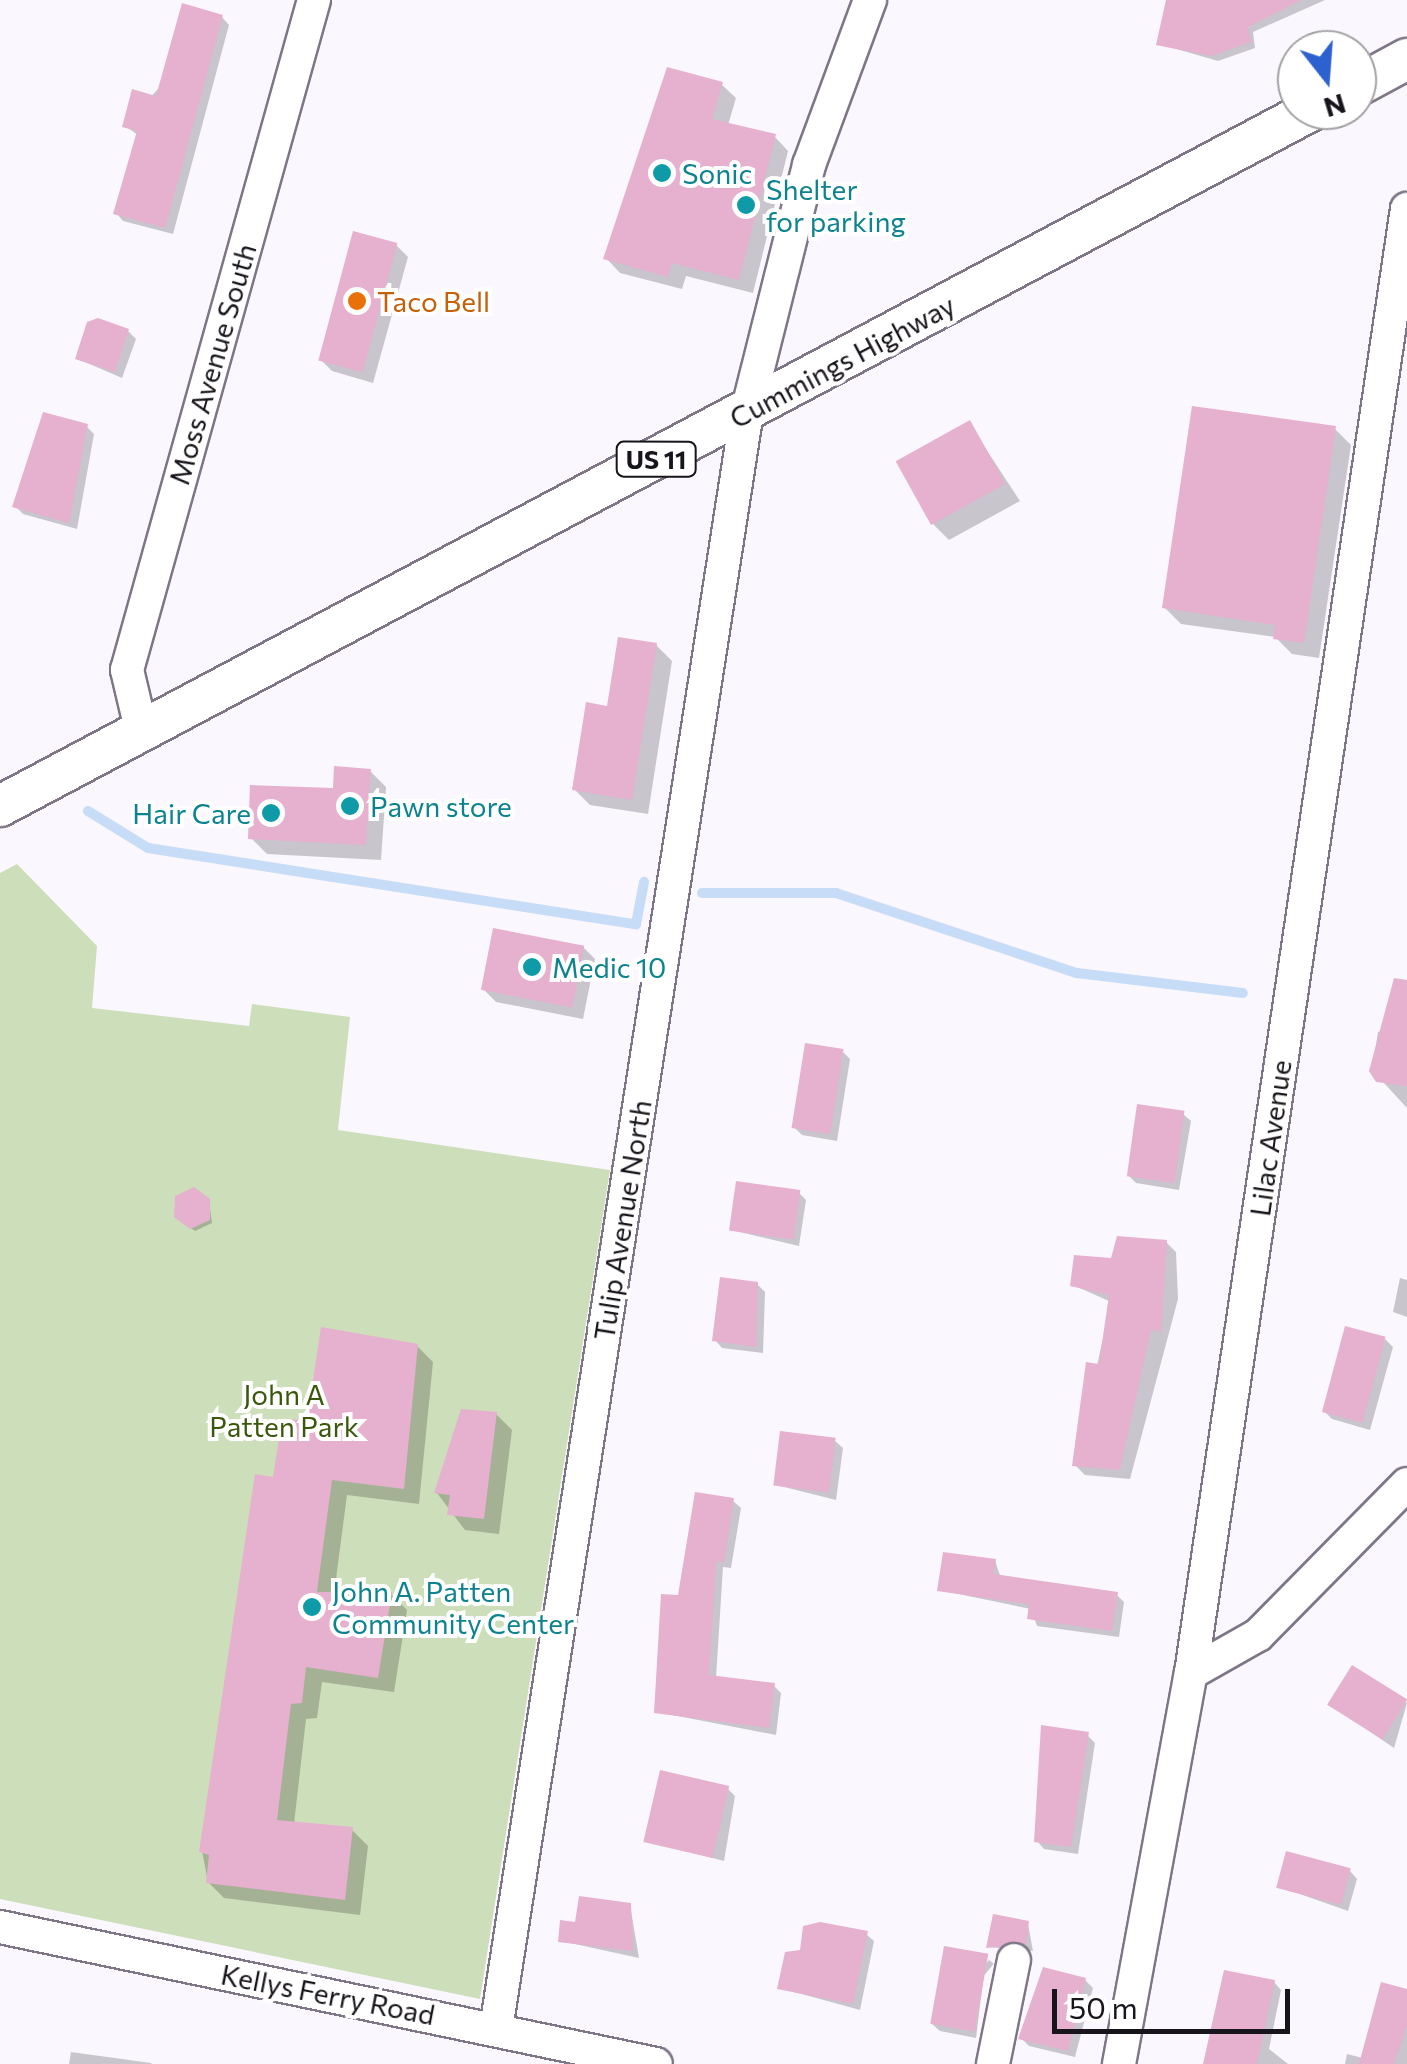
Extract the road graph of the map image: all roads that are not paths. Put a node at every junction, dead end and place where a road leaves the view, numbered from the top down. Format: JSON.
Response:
{"nodes":[{"id":1,"x":314,"y":0,"type":"edge"},
{"id":2,"x":870,"y":0,"type":"edge"},
{"id":3,"x":1407,"y":59,"type":"edge"},
{"id":4,"x":1377,"y":75,"type":"edge"},
{"id":5,"x":1277,"y":129,"type":"edge"},
{"id":6,"x":1407,"y":209,"type":"edge"},
{"id":7,"x":747,"y":412,"type":"junction"},
{"id":8,"x":141,"y":729,"type":"junction"},
{"id":9,"x":0,"y":806,"type":"edge"},
{"id":10,"x":1407,"y":1484,"type":"edge"},
{"id":11,"x":1191,"y":1672,"type":"junction"},
{"id":12,"x":0,"y":1928,"type":"edge"},
{"id":13,"x":1014,"y":1960,"type":"dead end"},
{"id":14,"x":496,"y":2028,"type":"junction"},
{"id":15,"x":656,"y":2064,"type":"edge"},
{"id":16,"x":992,"y":2064,"type":"edge"},
{"id":17,"x":1119,"y":2064,"type":"edge"}],
"edges":[{"from":1,"to":8,"type":"street","name":"Moss Avenue South"},
{"from":2,"to":7,"type":"street","name":"Tulip Avenue North"},
{"from":3,"to":4,"type":"main road"},
{"from":5,"to":7,"type":"main road","name":"Cummings Highway","number":"US 11"},
{"from":6,"to":11,"type":"street","name":"Lilac Avenue"},
{"from":7,"to":8,"type":"main road","name":"Cummings Highway","number":"US 11"},
{"from":7,"to":14,"type":"street","name":"Tulip Avenue North"},
{"from":8,"to":9,"type":"main road","name":"Cummings Highway","number":"US 11"},
{"from":10,"to":11,"type":"street"},
{"from":11,"to":17,"type":"street","name":"Lilac Avenue"},
{"from":12,"to":14,"type":"street","name":"Kellys Ferry Road"},
{"from":13,"to":16,"type":"street"},
{"from":14,"to":15,"type":"street","name":"Kellys Ferry Road"}]}
